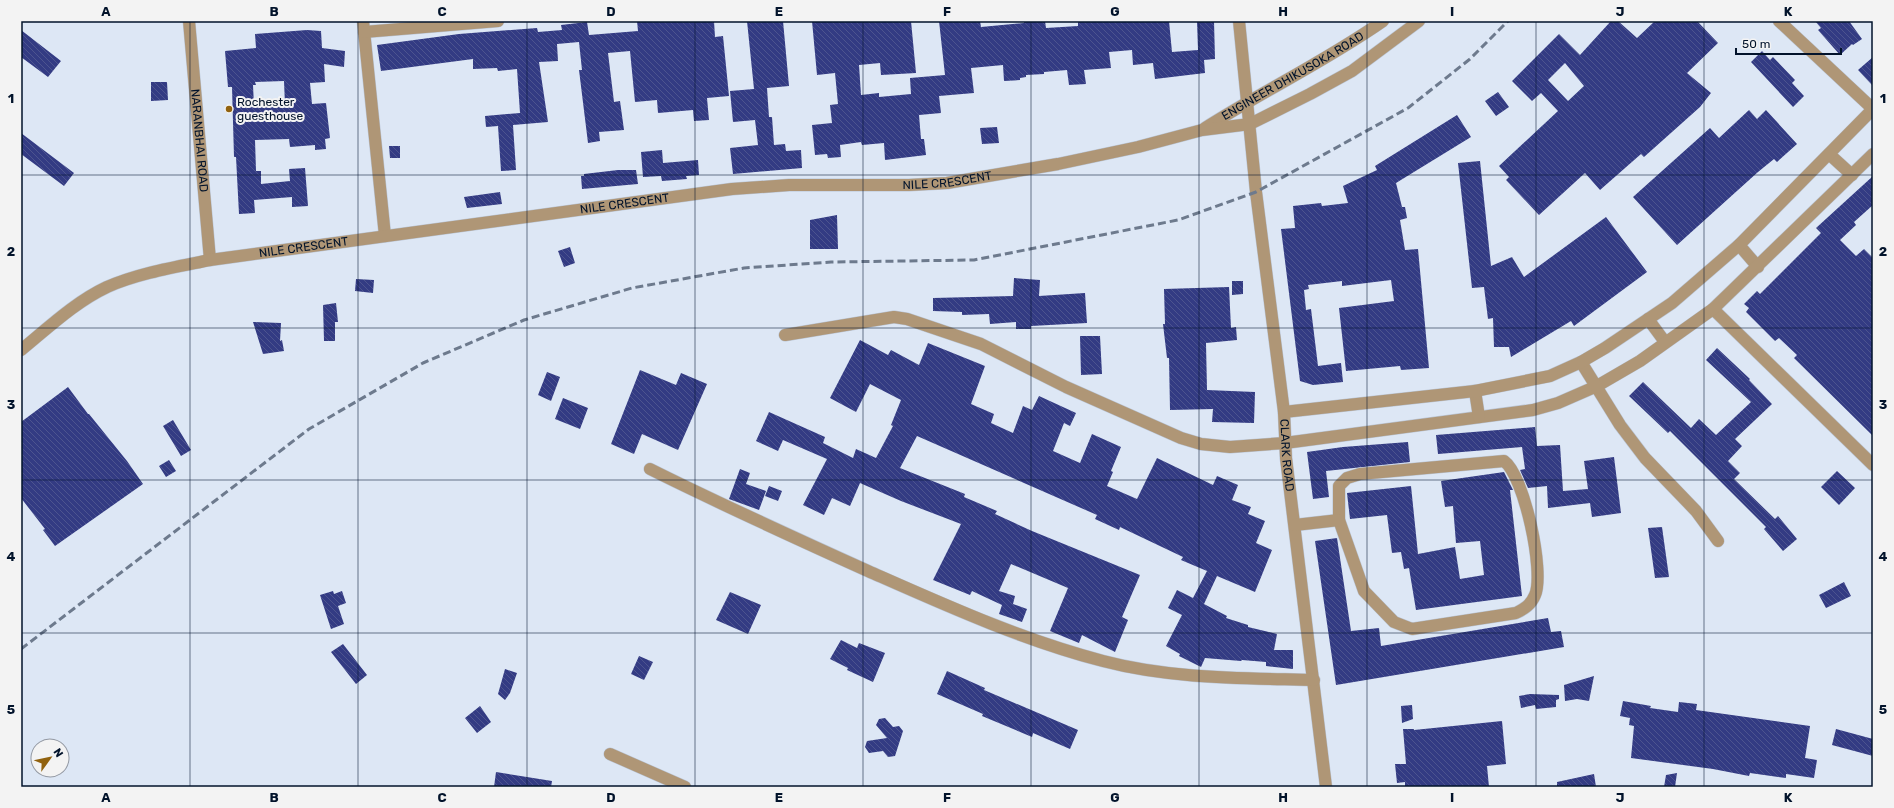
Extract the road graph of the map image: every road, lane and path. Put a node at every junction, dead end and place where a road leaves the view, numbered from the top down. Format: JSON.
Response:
{"nodes":[{"id":1,"x":189,"y":21,"type":"edge"},
{"id":2,"x":498,"y":21,"type":"edge"},
{"id":3,"x":1239,"y":21,"type":"edge"},
{"id":4,"x":1383,"y":21,"type":"edge"},
{"id":5,"x":1419,"y":21,"type":"edge"},
{"id":6,"x":1779,"y":21,"type":"edge"},
{"id":7,"x":363,"y":26,"type":"edge"},
{"id":8,"x":1247,"y":101,"type":"junction"},
{"id":9,"x":1873,"y":109,"type":"edge"},
{"id":10,"x":1250,"y":124,"type":"junction"},
{"id":11,"x":1202,"y":130,"type":"junction"},
{"id":12,"x":1829,"y":154,"type":"junction"},
{"id":13,"x":1873,"y":154,"type":"edge"},
{"id":14,"x":1852,"y":175,"type":"junction"},
{"id":15,"x":385,"y":236,"type":"junction"},
{"id":16,"x":1739,"y":245,"type":"junction"},
{"id":17,"x":210,"y":260,"type":"junction"},
{"id":18,"x":1758,"y":267,"type":"junction"},
{"id":19,"x":1713,"y":309,"type":"junction"},
{"id":20,"x":1648,"y":319,"type":"junction"},
{"id":21,"x":785,"y":335,"type":"dead end"},
{"id":22,"x":1665,"y":342,"type":"junction"},
{"id":23,"x":21,"y":350,"type":"edge"},
{"id":24,"x":1581,"y":362,"type":"junction"},
{"id":25,"x":1597,"y":386,"type":"junction"},
{"id":26,"x":1475,"y":391,"type":"junction"},
{"id":27,"x":1284,"y":412,"type":"junction"},
{"id":28,"x":1479,"y":417,"type":"junction"},
{"id":29,"x":1285,"y":443,"type":"junction"},
{"id":30,"x":1873,"y":465,"type":"edge"},
{"id":31,"x":650,"y":469,"type":"dead end"},
{"id":32,"x":1339,"y":520,"type":"junction"},
{"id":33,"x":1295,"y":525,"type":"junction"},
{"id":34,"x":1718,"y":541,"type":"dead end"},
{"id":35,"x":1314,"y":680,"type":"junction"},
{"id":36,"x":610,"y":754,"type":"dead end"},
{"id":37,"x":685,"y":787,"type":"edge"},
{"id":38,"x":1326,"y":787,"type":"edge"}],
"edges":[{"from":1,"to":17,"type":"street","name":"NARANBHAI ROAD"},
{"from":2,"to":7,"type":"street"},
{"from":3,"to":8,"type":"street","name":"CLARK ROAD"},
{"from":4,"to":8,"type":"street","name":"ENGINEER DHIKUSOKA ROAD"},
{"from":5,"to":10,"type":"street","name":"ENGINEER DHIKUSOKA ROAD"},
{"from":6,"to":9,"type":"street"},
{"from":7,"to":15,"type":"street"},
{"from":8,"to":10,"type":"street","name":"CLARK ROAD"},
{"from":8,"to":11,"type":"street","name":"ENGINEER DHIKUSOKA ROAD"},
{"from":9,"to":12,"type":"street"},
{"from":10,"to":11,"type":"street","name":"NILE CRESCENT"},
{"from":10,"to":27,"type":"street","name":"CLARK ROAD"},
{"from":11,"to":15,"type":"street","name":"NILE CRESCENT"},
{"from":12,"to":14,"type":"street"},
{"from":12,"to":16,"type":"street"},
{"from":13,"to":14,"type":"street"},
{"from":14,"to":18,"type":"street"},
{"from":15,"to":17,"type":"street","name":"NILE CRESCENT"},
{"from":16,"to":18,"type":"street"},
{"from":16,"to":20,"type":"street"},
{"from":17,"to":23,"type":"street","name":"NILE CRESCENT"},
{"from":18,"to":19,"type":"street"},
{"from":19,"to":22,"type":"street"},
{"from":19,"to":30,"type":"street"},
{"from":20,"to":22,"type":"street"},
{"from":20,"to":24,"type":"street"},
{"from":21,"to":29,"type":"street"},
{"from":22,"to":25,"type":"street"},
{"from":24,"to":25,"type":"street"},
{"from":24,"to":26,"type":"street"},
{"from":25,"to":28,"type":"street"},
{"from":25,"to":34,"type":"street"},
{"from":26,"to":27,"type":"street"},
{"from":26,"to":28,"type":"street"},
{"from":27,"to":29,"type":"street","name":"CLARK ROAD"},
{"from":28,"to":29,"type":"street"},
{"from":29,"to":33,"type":"street","name":"CLARK ROAD"},
{"from":31,"to":35,"type":"street"},
{"from":32,"to":32,"type":"street"},
{"from":32,"to":33,"type":"street"},
{"from":33,"to":35,"type":"street","name":"CLARK ROAD"},
{"from":35,"to":38,"type":"street","name":"CLARK ROAD"},
{"from":36,"to":37,"type":"street"}]}
